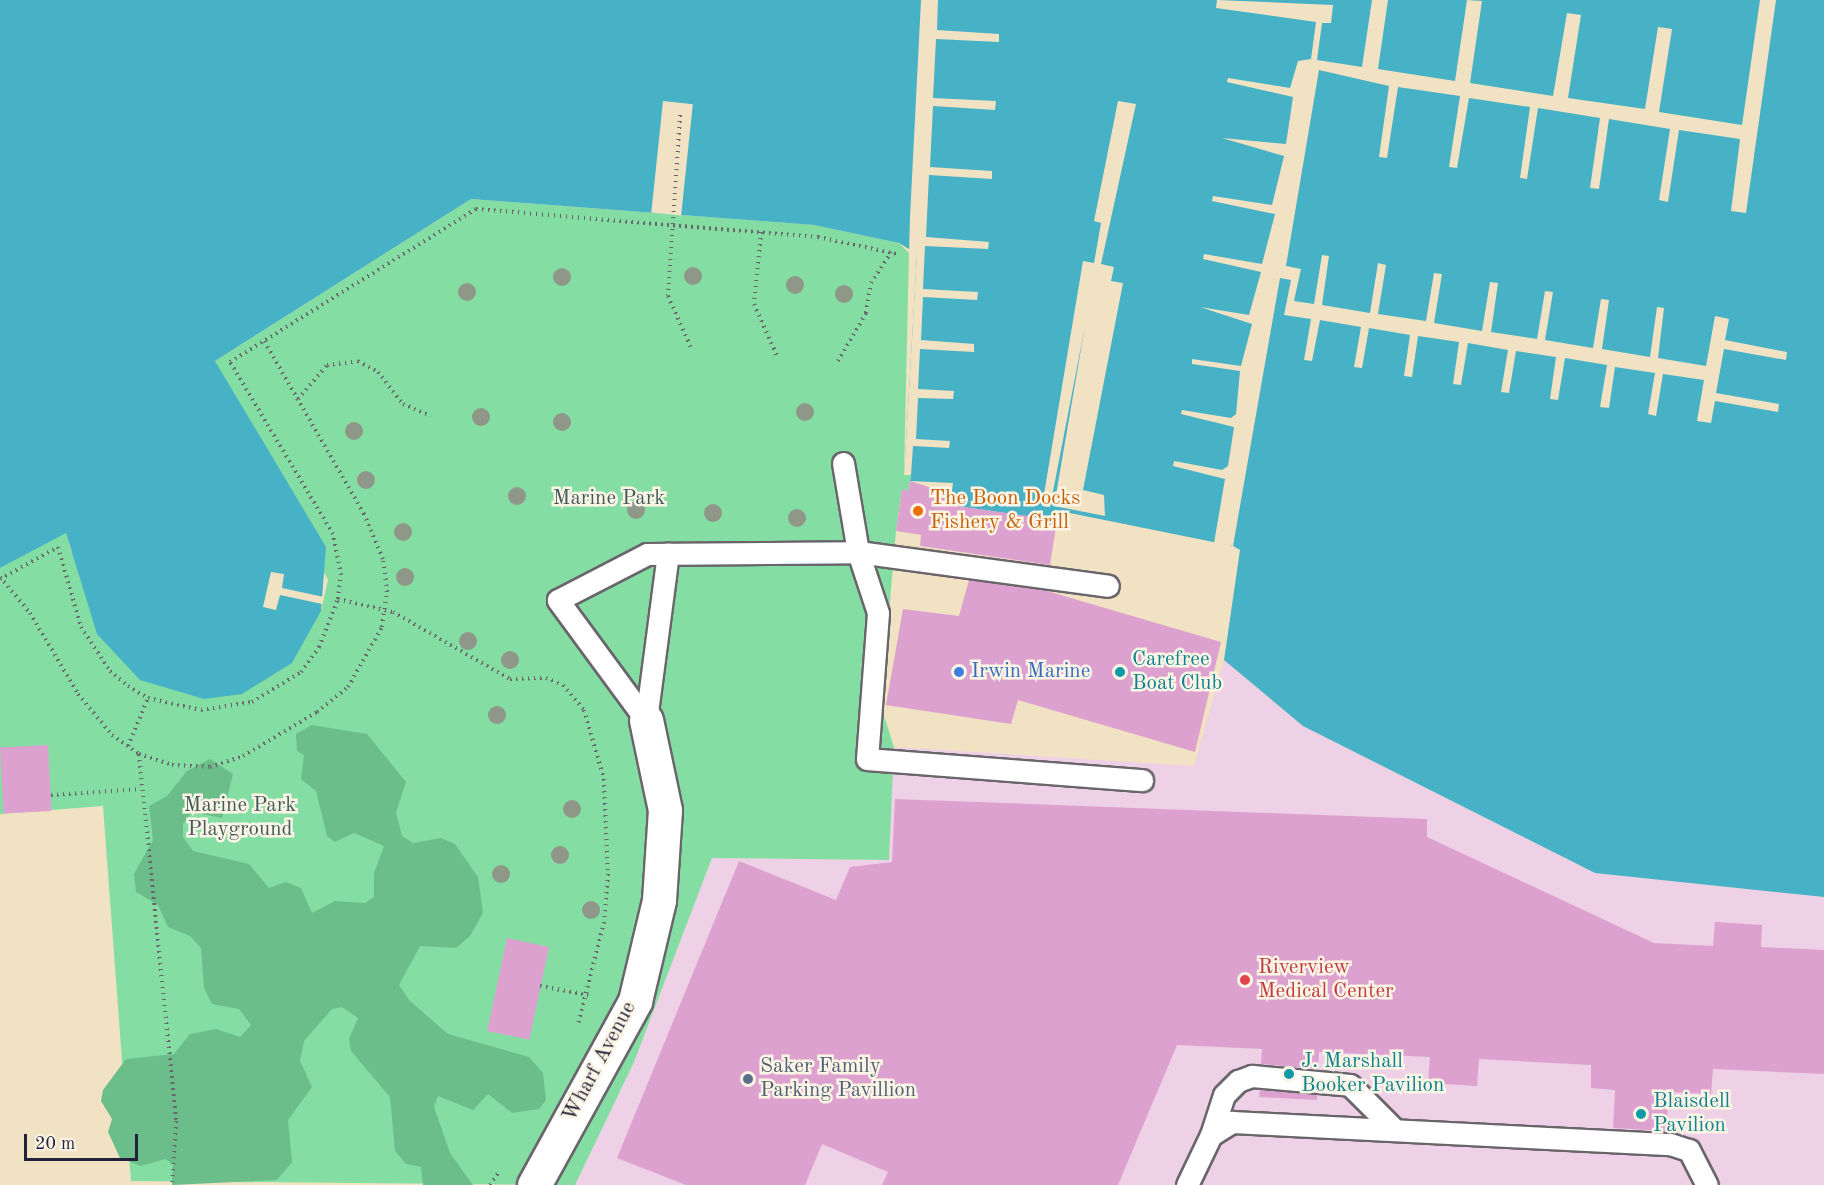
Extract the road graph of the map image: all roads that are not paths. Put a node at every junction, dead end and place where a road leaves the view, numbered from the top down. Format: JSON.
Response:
{"nodes":[{"id":1,"x":843,"y":463,"type":"dead end"},
{"id":2,"x":858,"y":552,"type":"junction"},
{"id":3,"x":668,"y":553,"type":"junction"},
{"id":4,"x":1108,"y":586,"type":"dead end"},
{"id":5,"x":646,"y":720,"type":"junction"},
{"id":6,"x":1142,"y":780,"type":"dead end"},
{"id":7,"x":1394,"y":1129,"type":"junction"},
{"id":8,"x":1211,"y":1135,"type":"junction"},
{"id":9,"x":534,"y":1185,"type":"edge"},
{"id":10,"x":1187,"y":1185,"type":"edge"},
{"id":11,"x":1707,"y":1185,"type":"edge"}],
"edges":[{"from":1,"to":2,"type":"lane"},
{"from":2,"to":3,"type":"lane"},
{"from":2,"to":4,"type":"lane"},
{"from":2,"to":6,"type":"lane"},
{"from":3,"to":5,"type":"lane"},
{"from":3,"to":5,"type":"lane"},
{"from":5,"to":9,"type":"street","name":"Wharf Avenue"},
{"from":7,"to":8,"type":"lane"},
{"from":7,"to":8,"type":"lane"},
{"from":7,"to":11,"type":"lane"},
{"from":8,"to":10,"type":"lane"}]}
